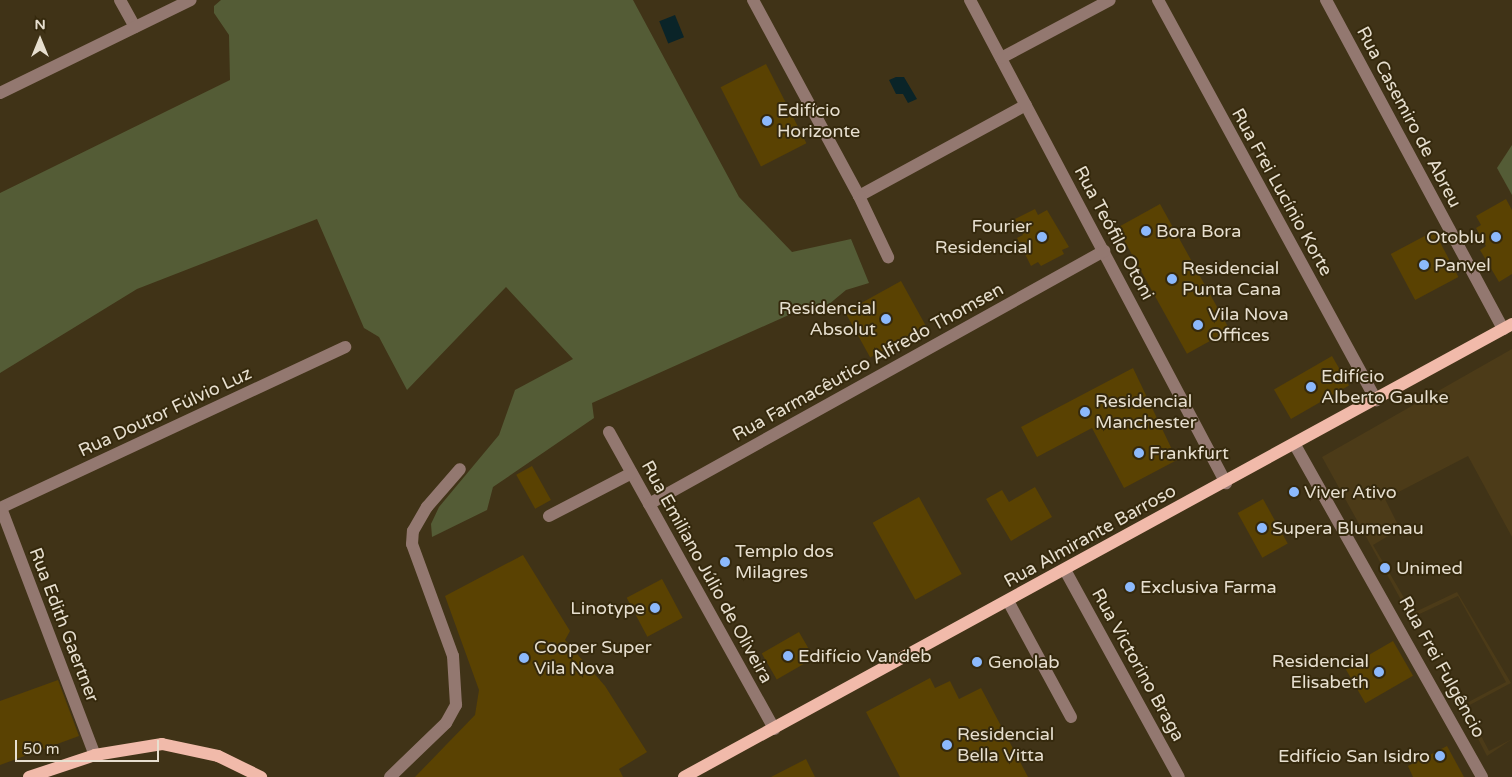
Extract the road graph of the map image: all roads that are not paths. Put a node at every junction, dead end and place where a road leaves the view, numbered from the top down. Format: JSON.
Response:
{"nodes":[{"id":1,"x":120,"y":0,"type":"edge"},
{"id":2,"x":191,"y":0,"type":"edge"},
{"id":3,"x":752,"y":0,"type":"edge"},
{"id":4,"x":970,"y":0,"type":"edge"},
{"id":5,"x":1110,"y":0,"type":"edge"},
{"id":6,"x":1158,"y":0,"type":"edge"},
{"id":7,"x":1326,"y":0,"type":"edge"},
{"id":8,"x":135,"y":27,"type":"junction"},
{"id":9,"x":1001,"y":58,"type":"junction"},
{"id":10,"x":2,"y":90,"type":"edge"},
{"id":11,"x":1026,"y":105,"type":"junction"},
{"id":12,"x":859,"y":196,"type":"junction"},
{"id":13,"x":1104,"y":251,"type":"junction"},
{"id":14,"x":888,"y":257,"type":"dead end"},
{"id":15,"x":1508,"y":327,"type":"edge"},
{"id":16,"x":345,"y":347,"type":"dead end"},
{"id":17,"x":1376,"y":400,"type":"junction"},
{"id":18,"x":609,"y":432,"type":"dead end"},
{"id":19,"x":1295,"y":445,"type":"junction"},
{"id":20,"x":460,"y":468,"type":"dead end"},
{"id":21,"x":632,"y":473,"type":"junction"},
{"id":22,"x":1226,"y":482,"type":"junction"},
{"id":23,"x":649,"y":504,"type":"junction"},
{"id":24,"x":0,"y":508,"type":"edge"},
{"id":25,"x":549,"y":516,"type":"dead end"},
{"id":26,"x":1065,"y":570,"type":"junction"},
{"id":27,"x":1008,"y":601,"type":"junction"},
{"id":28,"x":1071,"y":717,"type":"dead end"},
{"id":29,"x":774,"y":728,"type":"junction"},
{"id":30,"x":95,"y":755,"type":"junction"},
{"id":31,"x":28,"y":777,"type":"edge"},
{"id":32,"x":261,"y":777,"type":"edge"},
{"id":33,"x":390,"y":777,"type":"edge"},
{"id":34,"x":684,"y":777,"type":"edge"},
{"id":35,"x":1179,"y":777,"type":"edge"},
{"id":36,"x":1482,"y":777,"type":"edge"}],
"edges":[{"from":1,"to":8,"type":"street"},
{"from":2,"to":8,"type":"street"},
{"from":3,"to":12,"type":"street"},
{"from":4,"to":9,"type":"street","name":"Rua Teófilo Otoni"},
{"from":5,"to":9,"type":"street"},
{"from":6,"to":17,"type":"street","name":"Rua Frei Lucínio Korte"},
{"from":7,"to":15,"type":"street","name":"Rua Casemiro de Abreu"},
{"from":8,"to":10,"type":"street"},
{"from":9,"to":11,"type":"street","name":"Rua Teófilo Otoni"},
{"from":11,"to":12,"type":"street"},
{"from":11,"to":13,"type":"street","name":"Rua Teófilo Otoni"},
{"from":12,"to":14,"type":"street"},
{"from":13,"to":22,"type":"street","name":"Rua Teófilo Otoni"},
{"from":13,"to":23,"type":"street","name":"Rua Farmacêutico Alfredo Thomsen"},
{"from":15,"to":17,"type":"main road","name":"Rua Almirante Barroso"},
{"from":16,"to":24,"type":"street","name":"Rua Doutor Fúlvio Luz"},
{"from":17,"to":19,"type":"main road","name":"Rua Almirante Barroso"},
{"from":18,"to":21,"type":"street","name":"Rua Emiliano Júlio de Oliveira"},
{"from":19,"to":22,"type":"main road","name":"Rua Almirante Barroso"},
{"from":19,"to":36,"type":"street","name":"Rua Frei Fulgêncio"},
{"from":20,"to":33,"type":"street"},
{"from":21,"to":23,"type":"street","name":"Rua Emiliano Júlio de Oliveira"},
{"from":21,"to":25,"type":"street"},
{"from":22,"to":26,"type":"main road","name":"Rua Almirante Barroso"},
{"from":23,"to":29,"type":"street","name":"Rua Emiliano Júlio de Oliveira"},
{"from":24,"to":30,"type":"street","name":"Rua Edith Gaertner"},
{"from":26,"to":27,"type":"main road","name":"Rua Almirante Barroso"},
{"from":26,"to":35,"type":"street","name":"Rua Victorino Braga"},
{"from":27,"to":28,"type":"street"},
{"from":27,"to":29,"type":"main road","name":"Rua Almirante Barroso"},
{"from":29,"to":34,"type":"main road","name":"Rua Almirante Barroso"},
{"from":30,"to":31,"type":"main road"},
{"from":30,"to":32,"type":"main road"}]}
